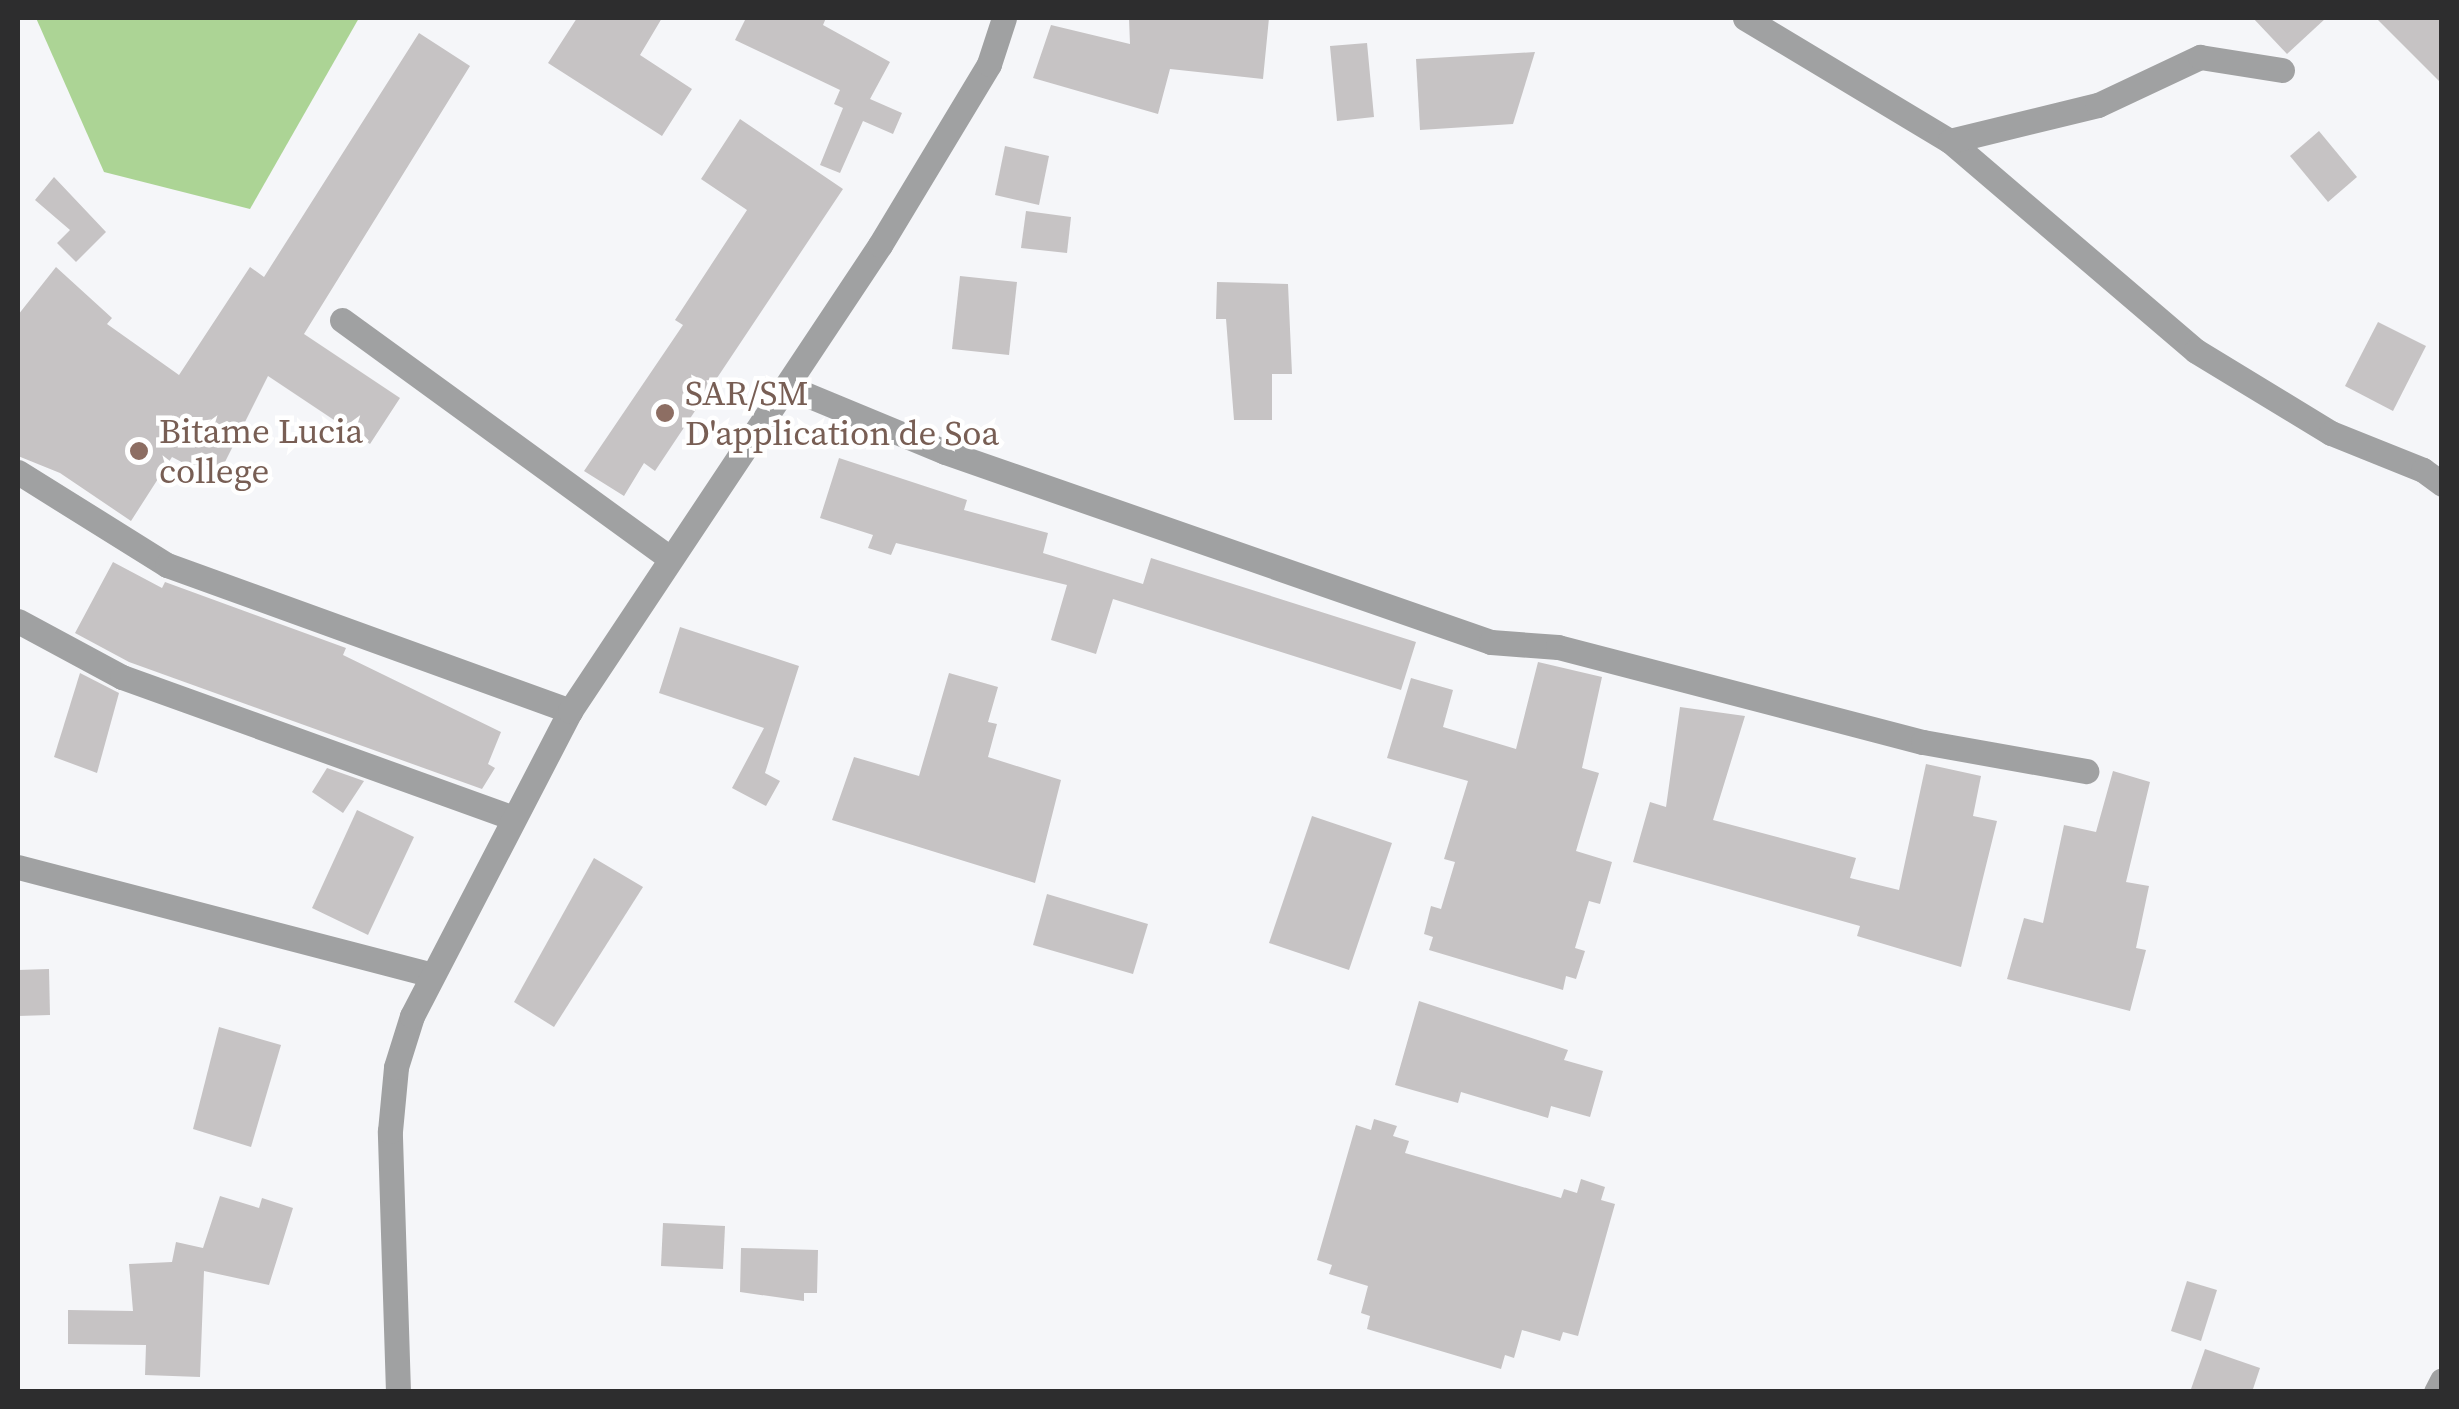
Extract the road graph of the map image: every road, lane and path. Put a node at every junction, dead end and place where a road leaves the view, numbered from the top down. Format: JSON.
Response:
{"nodes":[{"id":1,"x":1004,"y":18,"type":"edge"},
{"id":2,"x":1744,"y":18,"type":"edge"},
{"id":3,"x":2282,"y":70,"type":"dead end"},
{"id":4,"x":1950,"y":141,"type":"junction"},
{"id":5,"x":342,"y":320,"type":"dead end"},
{"id":6,"x":788,"y":387,"type":"junction"},
{"id":7,"x":18,"y":472,"type":"edge"},
{"id":8,"x":2442,"y":484,"type":"edge"},
{"id":9,"x":669,"y":558,"type":"junction"},
{"id":10,"x":18,"y":621,"type":"edge"},
{"id":11,"x":570,"y":711,"type":"junction"},
{"id":12,"x":2086,"y":771,"type":"dead end"},
{"id":13,"x":511,"y":817,"type":"junction"},
{"id":14,"x":18,"y":867,"type":"edge"},
{"id":15,"x":432,"y":975,"type":"junction"},
{"id":16,"x":2442,"y":1380,"type":"edge"},
{"id":17,"x":398,"y":1392,"type":"edge"},
{"id":18,"x":2436,"y":1392,"type":"edge"}],
"edges":[{"from":1,"to":6,"type":"street"},
{"from":2,"to":4,"type":"street"},
{"from":3,"to":4,"type":"street"},
{"from":4,"to":8,"type":"street"},
{"from":5,"to":9,"type":"street"},
{"from":6,"to":9,"type":"street"},
{"from":6,"to":12,"type":"street"},
{"from":7,"to":11,"type":"street"},
{"from":9,"to":11,"type":"street"},
{"from":10,"to":13,"type":"street"},
{"from":11,"to":13,"type":"street"},
{"from":13,"to":15,"type":"street"},
{"from":14,"to":15,"type":"street"},
{"from":15,"to":17,"type":"street"},
{"from":16,"to":18,"type":"street"}]}
